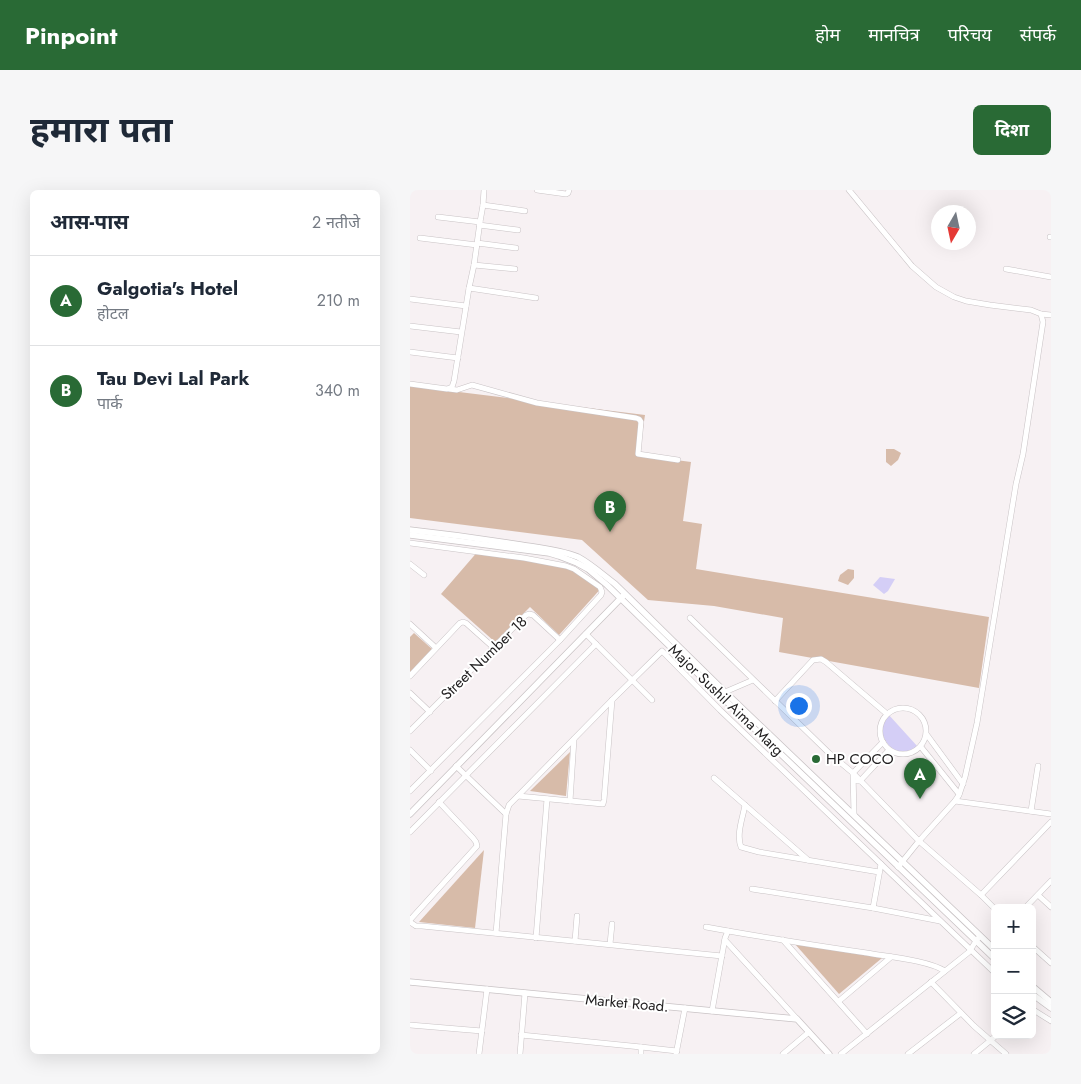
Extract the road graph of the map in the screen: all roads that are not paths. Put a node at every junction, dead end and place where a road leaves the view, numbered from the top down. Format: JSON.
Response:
{"nodes":[{"id":1,"x":484,"y":190,"type":"edge"},
{"id":2,"x":537,"y":190,"type":"edge"},
{"id":3,"x":569,"y":190,"type":"edge"},
{"id":4,"x":849,"y":190,"type":"edge"},
{"id":5,"x":550,"y":191,"type":"edge"},
{"id":6,"x":483,"y":206,"type":"junction"},
{"id":7,"x":526,"y":211,"type":"dead end"},
{"id":8,"x":438,"y":217,"type":"dead end"},
{"id":9,"x":479,"y":224,"type":"junction"},
{"id":10,"x":518,"y":230,"type":"dead end"},
{"id":11,"x":420,"y":238,"type":"dead end"},
{"id":12,"x":477,"y":244,"type":"junction"},
{"id":13,"x":516,"y":248,"type":"dead end"},
{"id":14,"x":474,"y":265,"type":"junction"},
{"id":15,"x":515,"y":269,"type":"dead end"},
{"id":16,"x":1006,"y":270,"type":"dead end"},
{"id":17,"x":1051,"y":277,"type":"edge"},
{"id":18,"x":469,"y":288,"type":"junction"},
{"id":19,"x":536,"y":298,"type":"dead end"},
{"id":20,"x":410,"y":300,"type":"edge"},
{"id":21,"x":466,"y":306,"type":"junction"},
{"id":22,"x":1041,"y":314,"type":"junction"},
{"id":23,"x":1051,"y":315,"type":"edge"},
{"id":24,"x":410,"y":326,"type":"edge"},
{"id":25,"x":462,"y":332,"type":"junction"},
{"id":26,"x":410,"y":352,"type":"edge"},
{"id":27,"x":458,"y":358,"type":"junction"},
{"id":28,"x":410,"y":384,"type":"edge"},
{"id":29,"x":449,"y":389,"type":"junction"},
{"id":30,"x":678,"y":460,"type":"dead end"},
{"id":31,"x":410,"y":530,"type":"edge"},
{"id":32,"x":410,"y":535,"type":"edge"},
{"id":33,"x":410,"y":543,"type":"edge"},
{"id":34,"x":410,"y":564,"type":"edge"},
{"id":35,"x":424,"y":576,"type":"dead end"},
{"id":36,"x":622,"y":596,"type":"junction"},
{"id":37,"x":690,"y":618,"type":"dead end"},
{"id":38,"x":411,"y":627,"type":"edge"},
{"id":39,"x":586,"y":634,"type":"junction"},
{"id":40,"x":560,"y":640,"type":"junction"},
{"id":41,"x":596,"y":644,"type":"junction"},
{"id":42,"x":669,"y":644,"type":"junction"},
{"id":43,"x":436,"y":648,"type":"junction"},
{"id":44,"x":494,"y":648,"type":"junction"},
{"id":45,"x":662,"y":651,"type":"junction"},
{"id":46,"x":410,"y":676,"type":"edge"},
{"id":47,"x":632,"y":680,"type":"junction"},
{"id":48,"x":753,"y":680,"type":"junction"},
{"id":49,"x":725,"y":692,"type":"junction"},
{"id":50,"x":410,"y":693,"type":"edge"},
{"id":51,"x":612,"y":700,"type":"junction"},
{"id":52,"x":652,"y":700,"type":"dead end"},
{"id":53,"x":775,"y":701,"type":"junction"},
{"id":54,"x":430,"y":712,"type":"junction"},
{"id":55,"x":887,"y":714,"type":"junction"},
{"id":56,"x":410,"y":731,"type":"edge"},
{"id":57,"x":927,"y":735,"type":"junction"},
{"id":58,"x":574,"y":739,"type":"junction"},
{"id":59,"x":883,"y":742,"type":"junction"},
{"id":60,"x":920,"y":747,"type":"junction"},
{"id":61,"x":410,"y":750,"type":"edge"},
{"id":62,"x":889,"y":750,"type":"junction"},
{"id":63,"x":456,"y":766,"type":"junction"},
{"id":64,"x":1038,"y":766,"type":"dead end"},
{"id":65,"x":430,"y":770,"type":"junction"},
{"id":66,"x":853,"y":773,"type":"junction"},
{"id":67,"x":466,"y":775,"type":"junction"},
{"id":68,"x":714,"y":778,"type":"dead end"},
{"id":69,"x":857,"y":781,"type":"junction"},
{"id":70,"x":963,"y":784,"type":"junction"},
{"id":71,"x":410,"y":791,"type":"edge"},
{"id":72,"x":959,"y":794,"type":"junction"},
{"id":73,"x":518,"y":796,"type":"junction"},
{"id":74,"x":547,"y":799,"type":"junction"},
{"id":75,"x":570,"y":801,"type":"junction"},
{"id":76,"x":954,"y":801,"type":"junction"},
{"id":77,"x":439,"y":802,"type":"junction"},
{"id":78,"x":745,"y":805,"type":"junction"},
{"id":79,"x":1031,"y":811,"type":"junction"},
{"id":80,"x":410,"y":814,"type":"edge"},
{"id":81,"x":506,"y":814,"type":"junction"},
{"id":82,"x":854,"y":814,"type":"junction"},
{"id":83,"x":1051,"y":814,"type":"edge"},
{"id":84,"x":1051,"y":822,"type":"edge"},
{"id":85,"x":410,"y":832,"type":"edge"},
{"id":86,"x":919,"y":841,"type":"junction"},
{"id":87,"x":880,"y":849,"type":"junction"},
{"id":88,"x":808,"y":860,"type":"junction"},
{"id":89,"x":880,"y":863,"type":"junction"},
{"id":90,"x":900,"y":864,"type":"junction"},
{"id":91,"x":879,"y":872,"type":"junction"},
{"id":92,"x":1051,"y":881,"type":"edge"},
{"id":93,"x":752,"y":889,"type":"dead end"},
{"id":94,"x":981,"y":895,"type":"junction"},
{"id":95,"x":1038,"y":895,"type":"junction"},
{"id":96,"x":1029,"y":904,"type":"edge"},
{"id":97,"x":991,"y":905,"type":"edge"},
{"id":98,"x":1051,"y":907,"type":"edge"},
{"id":99,"x":873,"y":908,"type":"junction"},
{"id":100,"x":577,"y":916,"type":"dead end"},
{"id":101,"x":410,"y":921,"type":"edge"},
{"id":102,"x":940,"y":921,"type":"junction"},
{"id":103,"x":612,"y":924,"type":"dead end"},
{"id":104,"x":706,"y":927,"type":"dead end"},
{"id":105,"x":728,"y":931,"type":"junction"},
{"id":106,"x":496,"y":933,"type":"junction"},
{"id":107,"x":536,"y":938,"type":"junction"},
{"id":108,"x":725,"y":940,"type":"junction"},
{"id":109,"x":783,"y":940,"type":"junction"},
{"id":110,"x":575,"y":941,"type":"junction"},
{"id":111,"x":980,"y":941,"type":"junction"},
{"id":112,"x":610,"y":944,"type":"junction"},
{"id":113,"x":993,"y":949,"type":"edge"},
{"id":114,"x":1035,"y":949,"type":"edge"},
{"id":115,"x":970,"y":951,"type":"junction"},
{"id":116,"x":991,"y":954,"type":"edge"},
{"id":117,"x":722,"y":956,"type":"junction"},
{"id":118,"x":891,"y":957,"type":"junction"},
{"id":119,"x":1051,"y":963,"type":"edge"},
{"id":120,"x":991,"y":969,"type":"edge"},
{"id":121,"x":946,"y":971,"type":"junction"},
{"id":122,"x":410,"y":982,"type":"edge"},
{"id":123,"x":931,"y":982,"type":"junction"},
{"id":124,"x":486,"y":989,"type":"junction"},
{"id":125,"x":1036,"y":989,"type":"edge"},
{"id":126,"x":525,"y":993,"type":"junction"},
{"id":127,"x":1036,"y":997,"type":"edge"},
{"id":128,"x":839,"y":1001,"type":"junction"},
{"id":129,"x":1051,"y":1002,"type":"edge"},
{"id":130,"x":686,"y":1008,"type":"junction"},
{"id":131,"x":1051,"y":1008,"type":"edge"},
{"id":132,"x":712,"y":1011,"type":"junction"},
{"id":133,"x":1036,"y":1012,"type":"edge"},
{"id":134,"x":961,"y":1013,"type":"junction"},
{"id":135,"x":797,"y":1019,"type":"junction"},
{"id":136,"x":1051,"y":1021,"type":"edge"},
{"id":137,"x":410,"y":1025,"type":"edge"},
{"id":138,"x":482,"y":1031,"type":"junction"},
{"id":139,"x":809,"y":1032,"type":"junction"},
{"id":140,"x":521,"y":1034,"type":"junction"},
{"id":141,"x":867,"y":1034,"type":"junction"},
{"id":142,"x":992,"y":1039,"type":"edge"},
{"id":143,"x":990,"y":1041,"type":"junction"},
{"id":144,"x":641,"y":1046,"type":"junction"},
{"id":145,"x":677,"y":1053,"type":"edge"},
{"id":146,"x":479,"y":1054,"type":"edge"},
{"id":147,"x":520,"y":1054,"type":"edge"},
{"id":148,"x":641,"y":1054,"type":"edge"},
{"id":149,"x":784,"y":1054,"type":"edge"},
{"id":150,"x":829,"y":1054,"type":"edge"},
{"id":151,"x":841,"y":1054,"type":"edge"},
{"id":152,"x":908,"y":1054,"type":"edge"},
{"id":153,"x":974,"y":1054,"type":"edge"},
{"id":154,"x":1006,"y":1054,"type":"edge"}],
"edges":[{"from":1,"to":6,"type":"street"},
{"from":2,"to":5,"type":"street"},
{"from":3,"to":5,"type":"street"},
{"from":4,"to":22,"type":"street"},
{"from":6,"to":7,"type":"street"},
{"from":6,"to":9,"type":"street"},
{"from":8,"to":9,"type":"street"},
{"from":9,"to":10,"type":"street"},
{"from":9,"to":12,"type":"street"},
{"from":11,"to":12,"type":"street"},
{"from":12,"to":13,"type":"street"},
{"from":12,"to":14,"type":"street"},
{"from":14,"to":15,"type":"street"},
{"from":14,"to":18,"type":"street"},
{"from":16,"to":17,"type":"street"},
{"from":18,"to":19,"type":"street"},
{"from":18,"to":21,"type":"street"},
{"from":20,"to":21,"type":"street"},
{"from":21,"to":25,"type":"street"},
{"from":22,"to":23,"type":"street"},
{"from":22,"to":70,"type":"street"},
{"from":24,"to":25,"type":"street"},
{"from":25,"to":27,"type":"street"},
{"from":26,"to":27,"type":"street"},
{"from":27,"to":29,"type":"street"},
{"from":28,"to":29,"type":"street"},
{"from":29,"to":30,"type":"street"},
{"from":31,"to":36,"type":"street","name":"Major Sushil Aima Marg"},
{"from":32,"to":36,"type":"street","name":"Major Sushil Aima Marg"},
{"from":33,"to":40,"type":"street"},
{"from":34,"to":35,"type":"street"},
{"from":36,"to":39,"type":"street"},
{"from":36,"to":42,"type":"street","name":"Major Sushil Aima Marg"},
{"from":36,"to":49,"type":"street","name":"Major Sushil Aima Marg"},
{"from":37,"to":48,"type":"street"},
{"from":38,"to":43,"type":"street"},
{"from":39,"to":41,"type":"street"},
{"from":39,"to":63,"type":"street"},
{"from":40,"to":44,"type":"street","name":"Street Number 18"},
{"from":40,"to":65,"type":"street"},
{"from":41,"to":47,"type":"street"},
{"from":41,"to":67,"type":"street"},
{"from":42,"to":45,"type":"street"},
{"from":42,"to":87,"type":"street","name":"Major Sushil Aima Marg"},
{"from":43,"to":44,"type":"street"},
{"from":43,"to":46,"type":"street"},
{"from":44,"to":54,"type":"street","name":"Street Number 18"},
{"from":45,"to":47,"type":"street"},
{"from":45,"to":89,"type":"street"},
{"from":47,"to":51,"type":"street"},
{"from":47,"to":52,"type":"street"},
{"from":48,"to":49,"type":"street"},
{"from":48,"to":53,"type":"street"},
{"from":49,"to":82,"type":"street","name":"Major Sushil Aima Marg"},
{"from":50,"to":54,"type":"street"},
{"from":51,"to":58,"type":"street"},
{"from":51,"to":75,"type":"street"},
{"from":53,"to":55,"type":"street"},
{"from":53,"to":66,"type":"street"},
{"from":54,"to":56,"type":"street","name":"Street Number 18"},
{"from":55,"to":57,"type":"street"},
{"from":55,"to":59,"type":"street"},
{"from":57,"to":60,"type":"street"},
{"from":57,"to":70,"type":"street"},
{"from":58,"to":73,"type":"street"},
{"from":58,"to":75,"type":"street"},
{"from":59,"to":62,"type":"street"},
{"from":59,"to":66,"type":"street"},
{"from":60,"to":62,"type":"street"},
{"from":60,"to":72,"type":"street"},
{"from":61,"to":65,"type":"street"},
{"from":62,"to":69,"type":"street"},
{"from":63,"to":67,"type":"street"},
{"from":63,"to":80,"type":"street"},
{"from":64,"to":79,"type":"street"},
{"from":65,"to":71,"type":"street"},
{"from":66,"to":69,"type":"street"},
{"from":67,"to":77,"type":"street"},
{"from":67,"to":81,"type":"street"},
{"from":68,"to":78,"type":"street"},
{"from":69,"to":82,"type":"street"},
{"from":69,"to":86,"type":"street"},
{"from":70,"to":72,"type":"street"},
{"from":72,"to":76,"type":"street"},
{"from":73,"to":74,"type":"street"},
{"from":73,"to":81,"type":"street"},
{"from":74,"to":75,"type":"street"},
{"from":74,"to":107,"type":"street"},
{"from":76,"to":79,"type":"street"},
{"from":76,"to":86,"type":"street"},
{"from":77,"to":85,"type":"street"},
{"from":77,"to":101,"type":"street"},
{"from":78,"to":88,"type":"street"},
{"from":78,"to":88,"type":"street"},
{"from":79,"to":83,"type":"street"},
{"from":81,"to":106,"type":"street"},
{"from":82,"to":90,"type":"street","name":"Major Sushil Aima Marg"},
{"from":84,"to":94,"type":"street"},
{"from":86,"to":90,"type":"street"},
{"from":86,"to":94,"type":"street"},
{"from":87,"to":89,"type":"street"},
{"from":87,"to":90,"type":"street","name":"Major Sushil Aima Marg"},
{"from":88,"to":91,"type":"street"},
{"from":89,"to":91,"type":"street"},
{"from":89,"to":102,"type":"street"},
{"from":90,"to":111,"type":"street","name":"Major Sushil Aima Marg"},
{"from":91,"to":99,"type":"street"},
{"from":92,"to":95,"type":"street"},
{"from":93,"to":99,"type":"street"},
{"from":94,"to":97,"type":"street"},
{"from":95,"to":96,"type":"street"},
{"from":95,"to":98,"type":"street"},
{"from":99,"to":102,"type":"street"},
{"from":100,"to":110,"type":"street"},
{"from":101,"to":106,"type":"street"},
{"from":102,"to":115,"type":"street"},
{"from":103,"to":112,"type":"street"},
{"from":104,"to":105,"type":"street"},
{"from":105,"to":108,"type":"street"},
{"from":105,"to":109,"type":"street"},
{"from":106,"to":107,"type":"street"},
{"from":107,"to":110,"type":"street"},
{"from":108,"to":117,"type":"street"},
{"from":108,"to":135,"type":"street"},
{"from":109,"to":118,"type":"street"},
{"from":109,"to":128,"type":"street"},
{"from":110,"to":112,"type":"street"},
{"from":111,"to":113,"type":"street","name":"Major Sushil Aima Marg"},
{"from":111,"to":115,"type":"street"},
{"from":111,"to":116,"type":"street","name":"Major Sushil Aima Marg"},
{"from":112,"to":117,"type":"street"},
{"from":114,"to":119,"type":"street"},
{"from":115,"to":120,"type":"street"},
{"from":115,"to":121,"type":"street"},
{"from":117,"to":132,"type":"street"},
{"from":118,"to":121,"type":"street"},
{"from":118,"to":128,"type":"street"},
{"from":121,"to":123,"type":"street"},
{"from":122,"to":124,"type":"street","name":"Market Road."},
{"from":123,"to":134,"type":"street"},
{"from":123,"to":141,"type":"street"},
{"from":124,"to":126,"type":"street","name":"Market Road."},
{"from":124,"to":138,"type":"street"},
{"from":125,"to":129,"type":"street"},
{"from":126,"to":130,"type":"street","name":"Market Road."},
{"from":126,"to":140,"type":"street"},
{"from":127,"to":131,"type":"street"},
{"from":128,"to":141,"type":"street"},
{"from":130,"to":132,"type":"street","name":"Market Road."},
{"from":130,"to":145,"type":"street"},
{"from":132,"to":135,"type":"street","name":"Market Road."},
{"from":133,"to":136,"type":"street"},
{"from":134,"to":143,"type":"street"},
{"from":134,"to":152,"type":"street"},
{"from":135,"to":139,"type":"street"},
{"from":137,"to":138,"type":"street"},
{"from":138,"to":146,"type":"street"},
{"from":139,"to":149,"type":"street"},
{"from":139,"to":150,"type":"street"},
{"from":140,"to":144,"type":"street"},
{"from":140,"to":147,"type":"street"},
{"from":141,"to":151,"type":"street"},
{"from":142,"to":143,"type":"street"},
{"from":143,"to":153,"type":"street"},
{"from":143,"to":154,"type":"street"},
{"from":144,"to":145,"type":"street"},
{"from":144,"to":148,"type":"street"}]}
